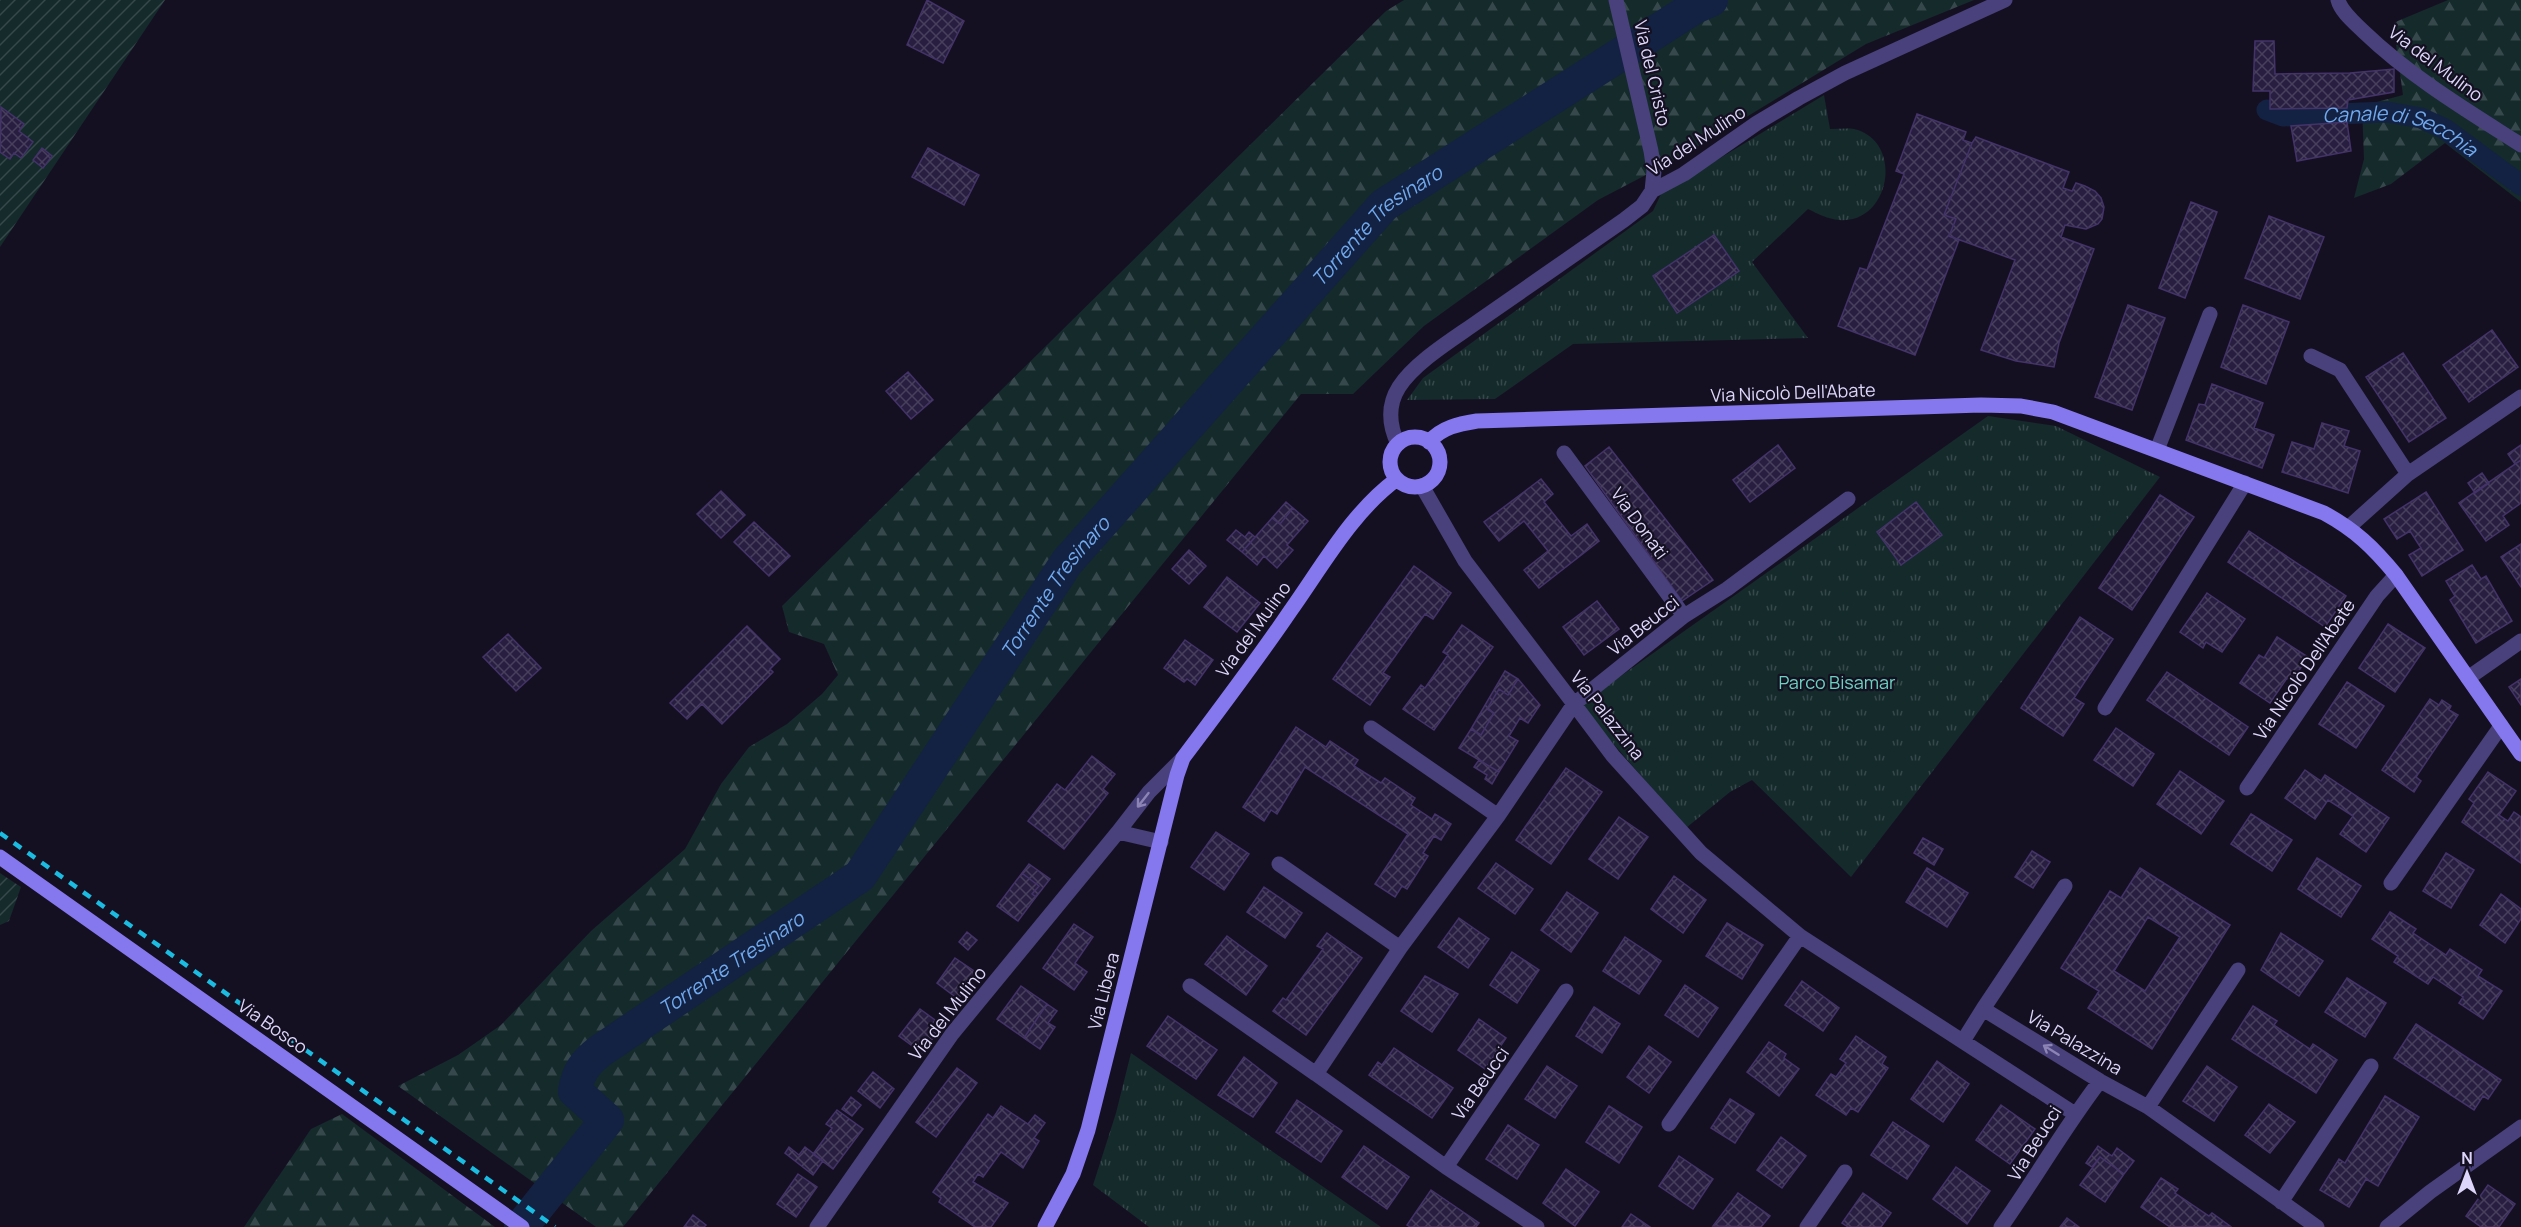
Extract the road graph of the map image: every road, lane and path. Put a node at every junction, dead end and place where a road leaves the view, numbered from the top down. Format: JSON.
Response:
{"nodes":[{"id":1,"x":1616,"y":0,"type":"edge"},
{"id":2,"x":2006,"y":0,"type":"edge"},
{"id":3,"x":2338,"y":0,"type":"edge"},
{"id":4,"x":2521,"y":145,"type":"edge"},
{"id":5,"x":1652,"y":191,"type":"junction"},
{"id":6,"x":2210,"y":314,"type":"dead end"},
{"id":7,"x":2311,"y":357,"type":"dead end"},
{"id":8,"x":2521,"y":397,"type":"edge"},
{"id":9,"x":1429,"y":442,"type":"junction"},
{"id":10,"x":1398,"y":444,"type":"junction"},
{"id":11,"x":2157,"y":450,"type":"junction"},
{"id":12,"x":1564,"y":453,"type":"dead end"},
{"id":13,"x":2408,"y":474,"type":"junction"},
{"id":14,"x":1397,"y":479,"type":"junction"},
{"id":15,"x":2245,"y":483,"type":"junction"},
{"id":16,"x":1422,"y":486,"type":"junction"},
{"id":17,"x":1848,"y":499,"type":"dead end"},
{"id":18,"x":2349,"y":527,"type":"junction"},
{"id":19,"x":2396,"y":575,"type":"junction"},
{"id":20,"x":1684,"y":616,"type":"junction"},
{"id":21,"x":2521,"y":641,"type":"edge"},
{"id":22,"x":2468,"y":678,"type":"junction"},
{"id":23,"x":1574,"y":704,"type":"junction"},
{"id":24,"x":2105,"y":708,"type":"dead end"},
{"id":25,"x":2501,"y":726,"type":"junction"},
{"id":26,"x":1371,"y":728,"type":"dead end"},
{"id":27,"x":2521,"y":754,"type":"edge"},
{"id":28,"x":1183,"y":758,"type":"junction"},
{"id":29,"x":2247,"y":788,"type":"dead end"},
{"id":30,"x":1498,"y":816,"type":"junction"},
{"id":31,"x":1118,"y":832,"type":"junction"},
{"id":32,"x":1161,"y":842,"type":"junction"},
{"id":33,"x":0,"y":857,"type":"edge"},
{"id":34,"x":1279,"y":864,"type":"dead end"},
{"id":35,"x":2391,"y":883,"type":"dead end"},
{"id":36,"x":2065,"y":886,"type":"dead end"},
{"id":37,"x":1800,"y":936,"type":"junction"},
{"id":38,"x":1400,"y":948,"type":"junction"},
{"id":39,"x":2238,"y":970,"type":"dead end"},
{"id":40,"x":1190,"y":986,"type":"dead end"},
{"id":41,"x":1566,"y":992,"type":"dead end"},
{"id":42,"x":1983,"y":1009,"type":"junction"},
{"id":43,"x":1963,"y":1041,"type":"junction"},
{"id":44,"x":2371,"y":1066,"type":"dead end"},
{"id":45,"x":1316,"y":1074,"type":"junction"},
{"id":46,"x":2100,"y":1081,"type":"junction"},
{"id":47,"x":2148,"y":1107,"type":"junction"},
{"id":48,"x":2075,"y":1114,"type":"junction"},
{"id":49,"x":1669,"y":1124,"type":"dead end"},
{"id":50,"x":2521,"y":1127,"type":"edge"},
{"id":51,"x":1446,"y":1167,"type":"junction"},
{"id":52,"x":1845,"y":1172,"type":"dead end"},
{"id":53,"x":2281,"y":1202,"type":"junction"},
{"id":54,"x":522,"y":1227,"type":"edge"},
{"id":55,"x":817,"y":1227,"type":"edge"},
{"id":56,"x":1045,"y":1227,"type":"edge"},
{"id":57,"x":1537,"y":1227,"type":"edge"},
{"id":58,"x":1808,"y":1227,"type":"edge"},
{"id":59,"x":2001,"y":1227,"type":"edge"},
{"id":60,"x":2317,"y":1227,"type":"edge"},
{"id":61,"x":2387,"y":1227,"type":"edge"}],
"edges":[{"from":1,"to":5,"type":"street","name":"Via del Cristo"},
{"from":2,"to":5,"type":"street","name":"Via del Mulino"},
{"from":3,"to":4,"type":"street","name":"Via del Mulino"},
{"from":5,"to":10,"type":"street","name":"Via del Mulino"},
{"from":6,"to":11,"type":"street"},
{"from":7,"to":13,"type":"street"},
{"from":8,"to":13,"type":"street"},
{"from":9,"to":10,"type":"street"},
{"from":9,"to":11,"type":"street","name":"Via Nicolò Dell'Abate"},
{"from":9,"to":16,"type":"street"},
{"from":10,"to":14,"type":"street"},
{"from":11,"to":15,"type":"street","name":"Via Nicolò Dell'Abate"},
{"from":12,"to":20,"type":"street","name":"Via Donati"},
{"from":13,"to":18,"type":"street"},
{"from":14,"to":16,"type":"street"},
{"from":14,"to":28,"type":"street","name":"Via del Mulino"},
{"from":15,"to":18,"type":"street","name":"Via Nicolò Dell'Abate"},
{"from":15,"to":24,"type":"street"},
{"from":16,"to":23,"type":"street","name":"Via Palazzina"},
{"from":17,"to":20,"type":"street","name":"Via Beucci"},
{"from":18,"to":19,"type":"street","name":"Via Nicolò Dell'Abate"},
{"from":19,"to":22,"type":"street","name":"Via Nicolò Dell'Abate"},
{"from":19,"to":29,"type":"street","name":"Via Nicolò Dell'Abate"},
{"from":20,"to":23,"type":"street","name":"Via Beucci"},
{"from":21,"to":22,"type":"street"},
{"from":22,"to":25,"type":"street","name":"Via Nicolò Dell'Abate"},
{"from":23,"to":30,"type":"street","name":"Via Beucci"},
{"from":23,"to":37,"type":"street","name":"Via Palazzina"},
{"from":25,"to":27,"type":"street","name":"Via Nicolò Dell'Abate"},
{"from":25,"to":35,"type":"street"},
{"from":26,"to":30,"type":"street"},
{"from":28,"to":31,"type":"street","name":"Via del Mulino","one_way":true},
{"from":28,"to":32,"type":"street","name":"Via Libera"},
{"from":30,"to":38,"type":"street","name":"Via Beucci"},
{"from":31,"to":32,"type":"street"},
{"from":31,"to":55,"type":"street","name":"Via del Mulino"},
{"from":32,"to":56,"type":"street","name":"Via Libera"},
{"from":33,"to":54,"type":"street","name":"Via Bosco"},
{"from":34,"to":38,"type":"street"},
{"from":36,"to":42,"type":"street"},
{"from":37,"to":43,"type":"street","name":"Via Palazzina"},
{"from":37,"to":49,"type":"street"},
{"from":38,"to":45,"type":"street","name":"Via Beucci"},
{"from":39,"to":47,"type":"street"},
{"from":40,"to":45,"type":"street"},
{"from":41,"to":51,"type":"street","name":"Via Beucci"},
{"from":42,"to":43,"type":"street"},
{"from":46,"to":42,"type":"street","name":"Via Palazzina","one_way":true},
{"from":43,"to":48,"type":"street","name":"Via Palazzina"},
{"from":44,"to":53,"type":"street"},
{"from":45,"to":51,"type":"street"},
{"from":46,"to":47,"type":"street","name":"Via Palazzina"},
{"from":46,"to":48,"type":"street","name":"Via Beucci"},
{"from":47,"to":53,"type":"street","name":"Via Palazzina"},
{"from":48,"to":59,"type":"street","name":"Via Beucci"},
{"from":50,"to":61,"type":"street"},
{"from":51,"to":57,"type":"street"},
{"from":52,"to":58,"type":"street"},
{"from":53,"to":60,"type":"street","name":"Via Palazzina"}]}
